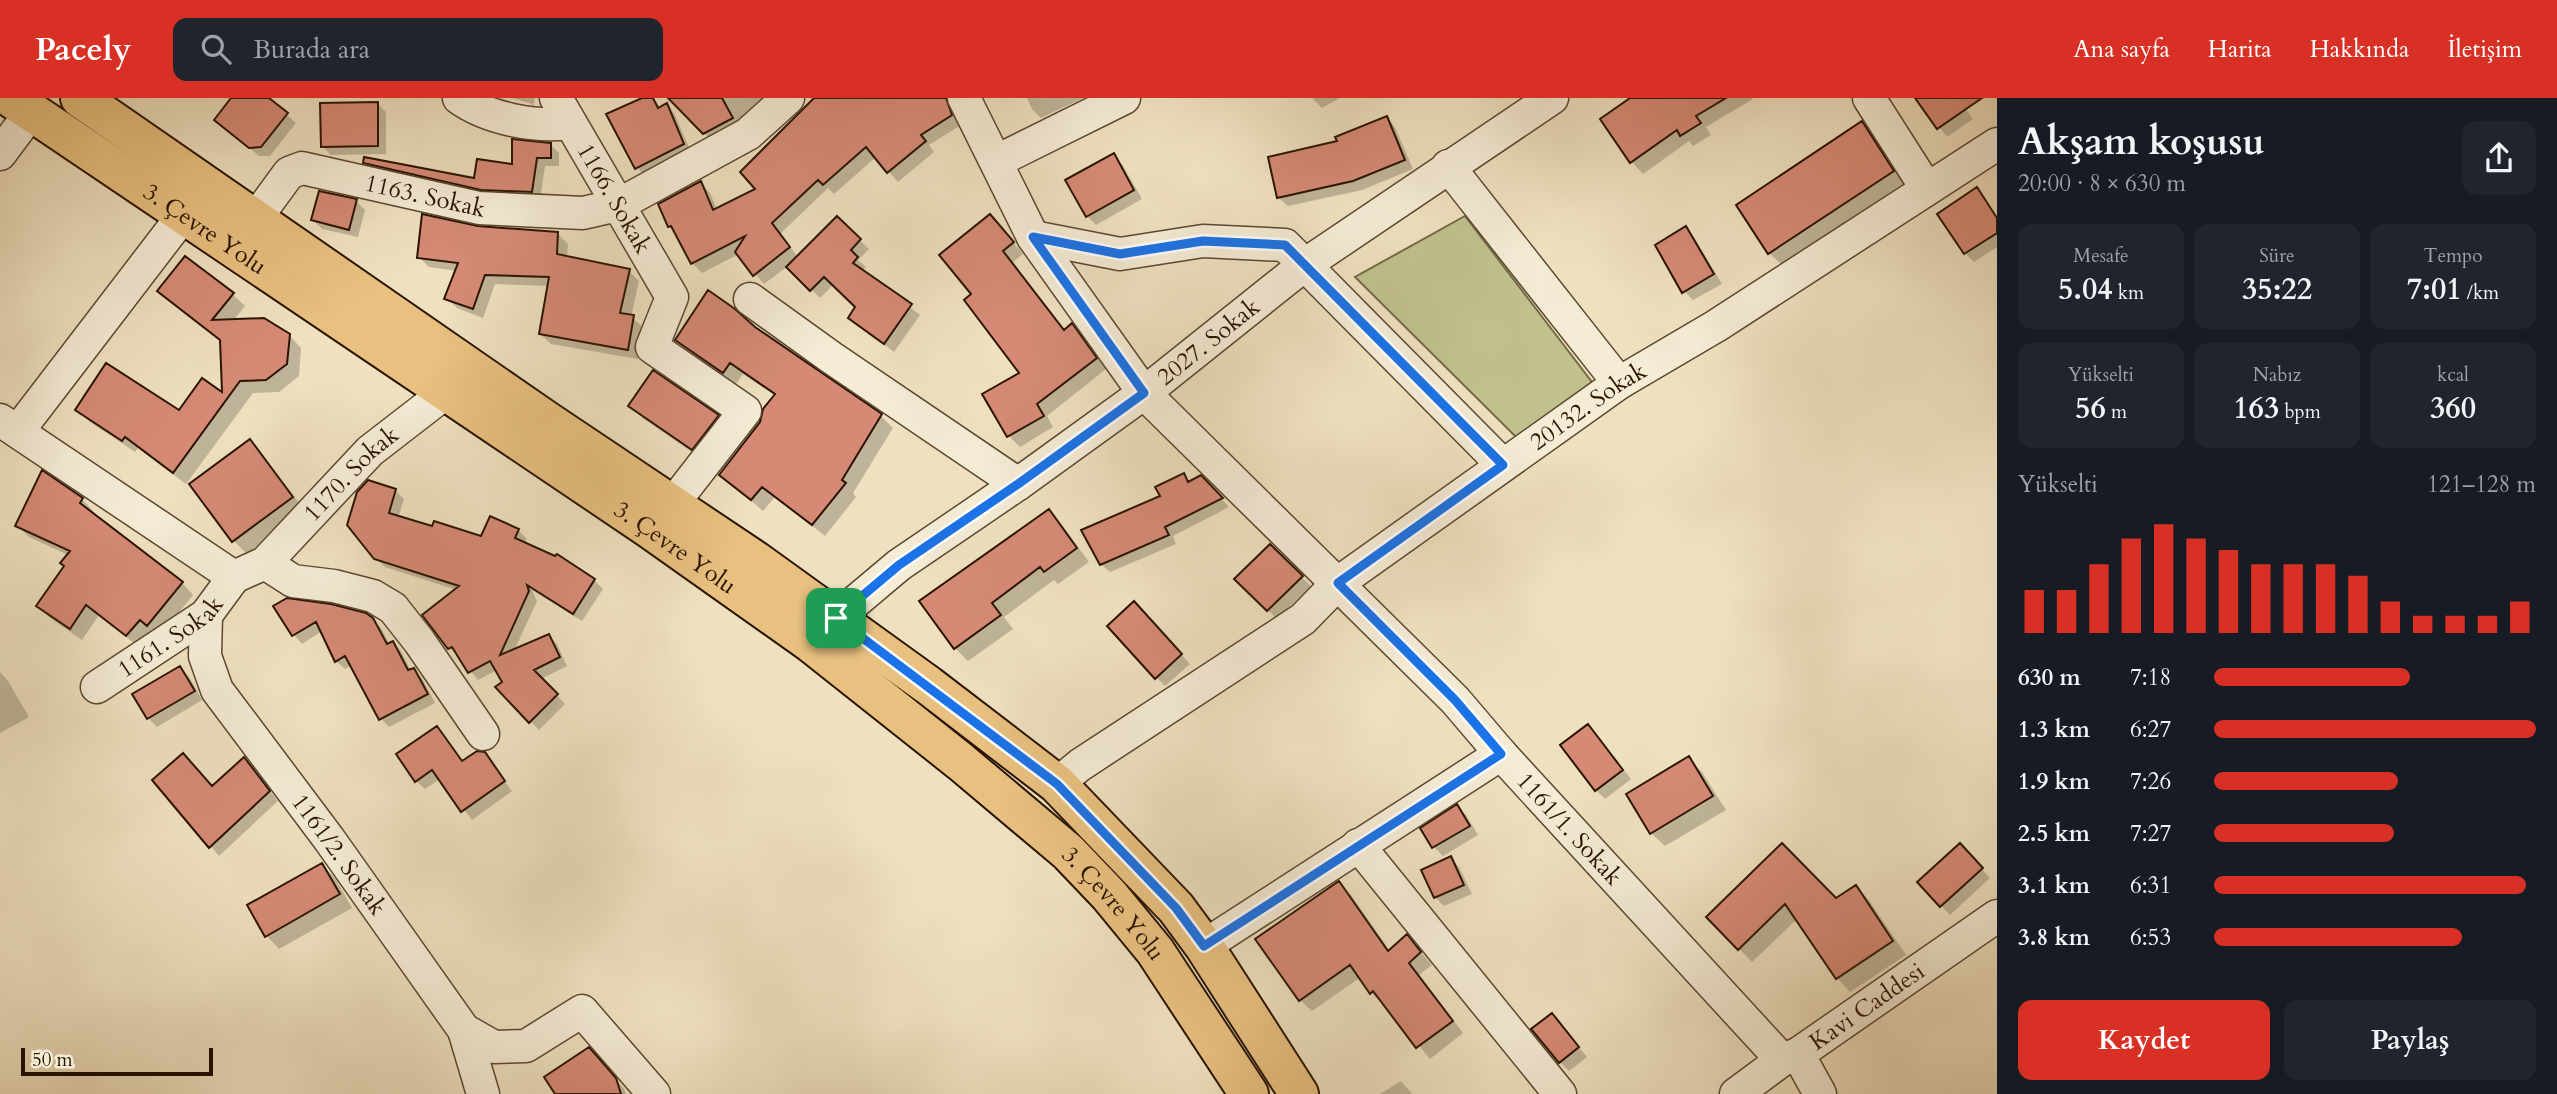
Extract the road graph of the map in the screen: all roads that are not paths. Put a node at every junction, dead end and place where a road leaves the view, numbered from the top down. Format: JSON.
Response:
{"nodes":[{"id":1,"x":80,"y":98,"type":"edge"},
{"id":2,"x":459,"y":98,"type":"edge"},
{"id":3,"x":788,"y":98,"type":"edge"},
{"id":4,"x":964,"y":98,"type":"edge"},
{"id":5,"x":1124,"y":98,"type":"edge"},
{"id":6,"x":1552,"y":98,"type":"edge"},
{"id":7,"x":1869,"y":98,"type":"edge"},
{"id":8,"x":22,"y":105,"type":"edge"},
{"id":9,"x":563,"y":111,"type":"edge"},
{"id":10,"x":1997,"y":144,"type":"edge"},
{"id":11,"x":0,"y":154,"type":"edge"},
{"id":12,"x":997,"y":161,"type":"junction"},
{"id":13,"x":1448,"y":166,"type":"junction"},
{"id":14,"x":1927,"y":188,"type":"junction"},
{"id":15,"x":618,"y":205,"type":"junction"},
{"id":16,"x":185,"y":213,"type":"junction"},
{"id":17,"x":256,"y":218,"type":"junction"},
{"id":18,"x":1033,"y":237,"type":"junction"},
{"id":19,"x":1303,"y":265,"type":"junction"},
{"id":20,"x":750,"y":299,"type":"dead end"},
{"id":21,"x":1619,"y":383,"type":"junction"},
{"id":22,"x":445,"y":393,"type":"junction"},
{"id":23,"x":1144,"y":393,"type":"junction"},
{"id":24,"x":9,"y":425,"type":"edge"},
{"id":25,"x":1503,"y":465,"type":"junction"},
{"id":26,"x":1018,"y":484,"type":"junction"},
{"id":27,"x":671,"y":506,"type":"junction"},
{"id":28,"x":265,"y":563,"type":"junction"},
{"id":29,"x":234,"y":577,"type":"junction"},
{"id":30,"x":1338,"y":583,"type":"junction"},
{"id":31,"x":206,"y":615,"type":"junction"},
{"id":32,"x":836,"y":618,"type":"junction"},
{"id":33,"x":97,"y":687,"type":"dead end"},
{"id":34,"x":483,"y":734,"type":"dead end"},
{"id":35,"x":1501,"y":754,"type":"junction"},
{"id":36,"x":1057,"y":784,"type":"junction"},
{"id":37,"x":1358,"y":845,"type":"junction"},
{"id":38,"x":1997,"y":916,"type":"edge"},
{"id":39,"x":1204,"y":946,"type":"junction"},
{"id":40,"x":464,"y":1030,"type":"junction"},
{"id":41,"x":1790,"y":1057,"type":"junction"},
{"id":42,"x":483,"y":1094,"type":"edge"},
{"id":43,"x":654,"y":1094,"type":"edge"},
{"id":44,"x":1249,"y":1094,"type":"edge"},
{"id":45,"x":1299,"y":1094,"type":"edge"},
{"id":46,"x":1560,"y":1094,"type":"edge"},
{"id":47,"x":1736,"y":1094,"type":"edge"},
{"id":48,"x":1820,"y":1094,"type":"edge"}],
"edges":[{"from":1,"to":17,"type":"main road","name":"3. Çevre Yolu"},
{"from":2,"to":9,"type":"street"},
{"from":3,"to":15,"type":"street","name":"1163. Sokak"},
{"from":4,"to":12,"type":"street","name":"1161/1. Sokak"},
{"from":5,"to":12,"type":"street"},
{"from":6,"to":13,"type":"street","name":"2027. Sokak"},
{"from":7,"to":14,"type":"street"},
{"from":8,"to":11,"type":"street"},
{"from":8,"to":16,"type":"main road","name":"3. Çevre Yolu"},
{"from":9,"to":15,"type":"street","name":"1166. Sokak"},
{"from":10,"to":14,"type":"street","name":"20132. Sokak"},
{"from":12,"to":18,"type":"street","name":"1161/1. Sokak"},
{"from":13,"to":19,"type":"street","name":"2027. Sokak"},
{"from":13,"to":21,"type":"street"},
{"from":14,"to":21,"type":"street","name":"20132. Sokak"},
{"from":15,"to":17,"type":"street","name":"1163. Sokak"},
{"from":15,"to":27,"type":"street","name":"1166. Sokak"},
{"from":16,"to":22,"type":"main road","name":"3. Çevre Yolu"},
{"from":16,"to":24,"type":"street"},
{"from":17,"to":27,"type":"main road","name":"3. Çevre Yolu"},
{"from":18,"to":19,"type":"street"},
{"from":18,"to":23,"type":"street","name":"1161/1. Sokak"},
{"from":19,"to":23,"type":"street","name":"2027. Sokak"},
{"from":19,"to":25,"type":"street"},
{"from":20,"to":26,"type":"street"},
{"from":21,"to":25,"type":"street","name":"20132. Sokak"},
{"from":22,"to":28,"type":"street","name":"1170. Sokak"},
{"from":22,"to":44,"type":"main road","name":"3. Çevre Yolu"},
{"from":23,"to":26,"type":"street","name":"2027. Sokak"},
{"from":23,"to":30,"type":"street","name":"1161/1. Sokak"},
{"from":24,"to":29,"type":"street"},
{"from":25,"to":30,"type":"street","name":"20132. Sokak"},
{"from":26,"to":32,"type":"street","name":"2027. Sokak"},
{"from":27,"to":32,"type":"main road","name":"3. Çevre Yolu"},
{"from":28,"to":29,"type":"street"},
{"from":28,"to":34,"type":"street"},
{"from":29,"to":31,"type":"street","name":"1161. Sokak"},
{"from":30,"to":35,"type":"street","name":"1161/1. Sokak"},
{"from":30,"to":36,"type":"street","name":"20132. Sokak"},
{"from":31,"to":33,"type":"street","name":"1161. Sokak"},
{"from":31,"to":40,"type":"street","name":"1161/2. Sokak"},
{"from":32,"to":36,"type":"main road","name":"3. Çevre Yolu"},
{"from":35,"to":37,"type":"street"},
{"from":35,"to":41,"type":"street","name":"1161/1. Sokak"},
{"from":36,"to":39,"type":"main road","name":"3. Çevre Yolu"},
{"from":37,"to":39,"type":"street"},
{"from":37,"to":46,"type":"street"},
{"from":38,"to":41,"type":"street","name":"Kavi Caddesi"},
{"from":39,"to":45,"type":"main road","name":"3. Çevre Yolu"},
{"from":40,"to":42,"type":"street","name":"1161/2. Sokak"},
{"from":40,"to":43,"type":"street"},
{"from":41,"to":47,"type":"street","name":"Kavi Caddesi"},
{"from":41,"to":48,"type":"street","name":"1161/1. Sokak"}]}
